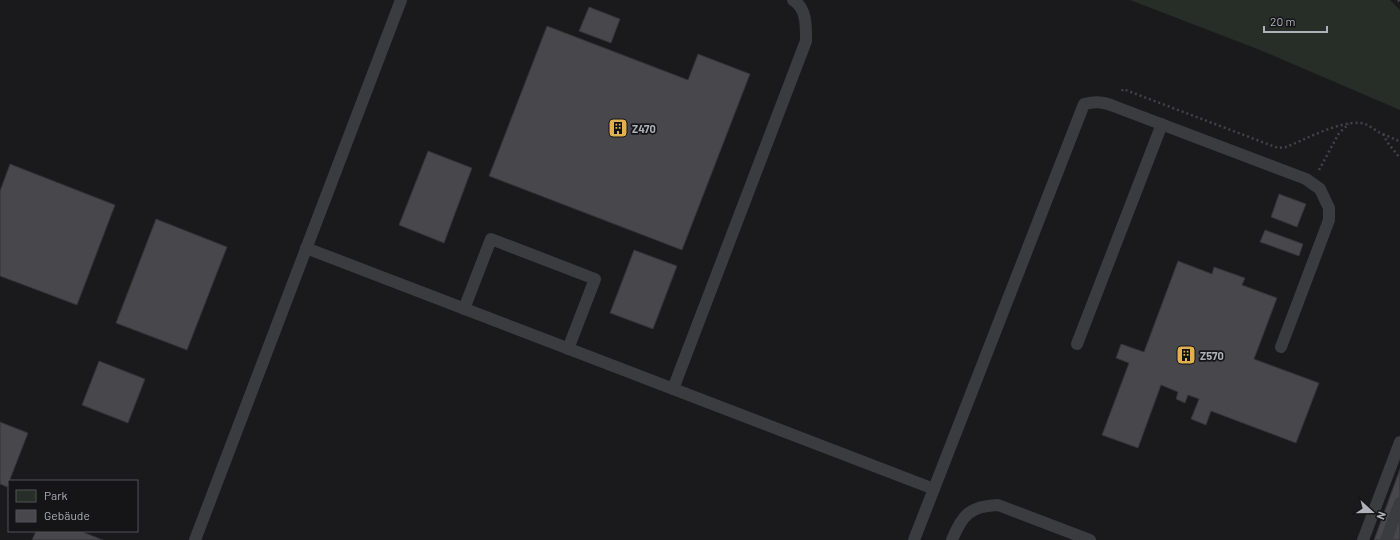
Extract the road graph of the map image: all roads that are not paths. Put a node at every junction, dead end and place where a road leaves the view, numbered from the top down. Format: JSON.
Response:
{"nodes":[{"id":1,"x":401,"y":0,"type":"edge"},
{"id":2,"x":793,"y":0,"type":"edge"},
{"id":3,"x":1162,"y":124,"type":"junction"},
{"id":4,"x":306,"y":248,"type":"junction"},
{"id":5,"x":464,"y":309,"type":"junction"},
{"id":6,"x":1077,"y":344,"type":"dead end"},
{"id":7,"x":1281,"y":347,"type":"dead end"},
{"id":8,"x":568,"y":349,"type":"junction"},
{"id":9,"x":673,"y":389,"type":"junction"},
{"id":10,"x":1400,"y":442,"type":"edge"},
{"id":11,"x":934,"y":489,"type":"junction"},
{"id":12,"x":1400,"y":503,"type":"edge"},
{"id":13,"x":195,"y":540,"type":"edge"},
{"id":14,"x":914,"y":540,"type":"edge"},
{"id":15,"x":952,"y":540,"type":"edge"},
{"id":16,"x":1090,"y":540,"type":"edge"},
{"id":17,"x":1363,"y":540,"type":"edge"},
{"id":18,"x":1386,"y":540,"type":"edge"}],
"edges":[{"from":1,"to":4,"type":"lane"},
{"from":2,"to":9,"type":"lane"},
{"from":3,"to":6,"type":"lane"},
{"from":3,"to":7,"type":"lane"},
{"from":3,"to":11,"type":"lane"},
{"from":4,"to":5,"type":"lane"},
{"from":4,"to":13,"type":"lane"},
{"from":5,"to":8,"type":"lane"},
{"from":5,"to":8,"type":"lane"},
{"from":8,"to":9,"type":"lane"},
{"from":9,"to":11,"type":"lane"},
{"from":10,"to":17,"type":"lane"},
{"from":11,"to":14,"type":"lane"},
{"from":12,"to":18,"type":"lane"},
{"from":15,"to":16,"type":"lane"}]}
